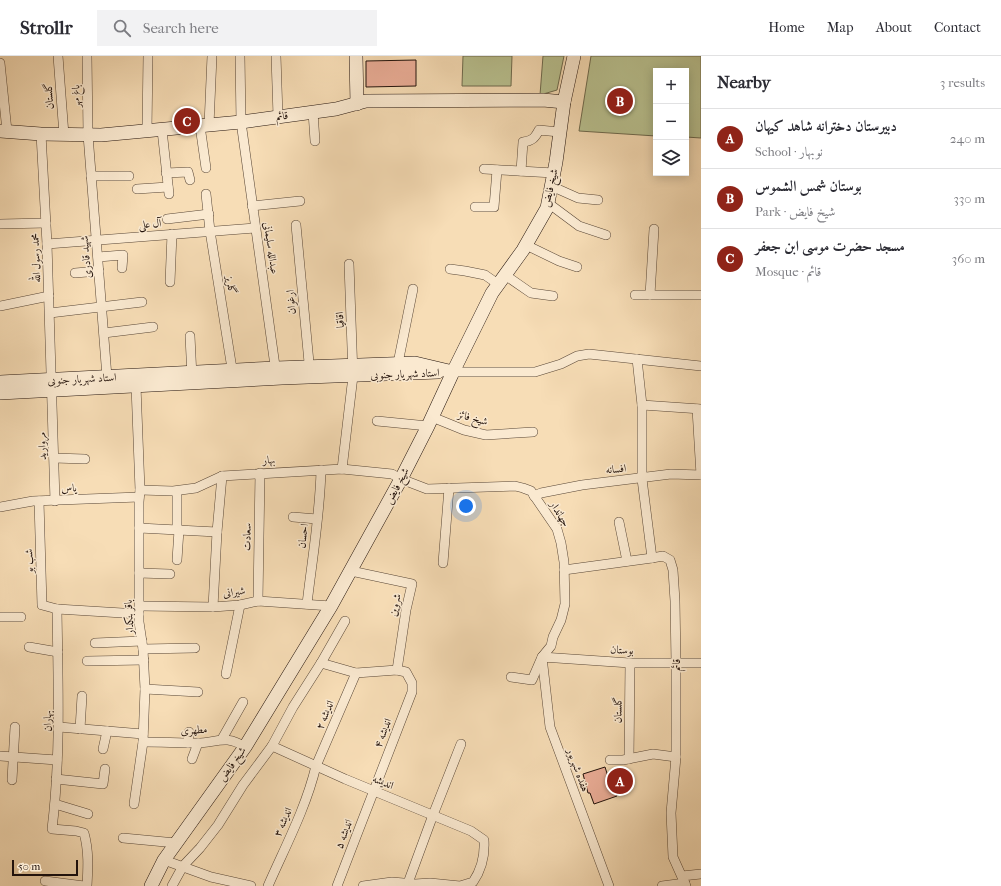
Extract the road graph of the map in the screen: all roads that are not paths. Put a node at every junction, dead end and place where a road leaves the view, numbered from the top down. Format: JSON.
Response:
{"nodes":[{"id":1,"x":58,"y":56,"type":"edge"},
{"id":2,"x":87,"y":56,"type":"edge"},
{"id":3,"x":148,"y":56,"type":"edge"},
{"id":4,"x":212,"y":56,"type":"edge"},
{"id":5,"x":240,"y":56,"type":"edge"},
{"id":6,"x":276,"y":56,"type":"edge"},
{"id":7,"x":356,"y":56,"type":"edge"},
{"id":8,"x":574,"y":56,"type":"edge"},
{"id":9,"x":0,"y":63,"type":"edge"},
{"id":10,"x":564,"y":102,"type":"junction"},
{"id":11,"x":356,"y":104,"type":"junction"},
{"id":12,"x":313,"y":112,"type":"junction"},
{"id":13,"x":278,"y":116,"type":"junction"},
{"id":14,"x":241,"y":122,"type":"junction"},
{"id":15,"x":205,"y":126,"type":"junction"},
{"id":16,"x":162,"y":130,"type":"junction"},
{"id":17,"x":4,"y":131,"type":"edge"},
{"id":18,"x":147,"y":131,"type":"junction"},
{"id":19,"x":560,"y":132,"type":"junction"},
{"id":20,"x":41,"y":134,"type":"junction"},
{"id":21,"x":64,"y":135,"type":"junction"},
{"id":22,"x":88,"y":135,"type":"junction"},
{"id":23,"x":315,"y":141,"type":"dead end"},
{"id":24,"x":206,"y":168,"type":"dead end"},
{"id":25,"x":484,"y":169,"type":"dead end"},
{"id":26,"x":497,"y":170,"type":"junction"},
{"id":27,"x":521,"y":171,"type":"junction"},
{"id":28,"x":166,"y":173,"type":"junction"},
{"id":29,"x":554,"y":173,"type":"junction"},
{"id":30,"x":91,"y":176,"type":"junction"},
{"id":31,"x":129,"y":176,"type":"dead end"},
{"id":32,"x":190,"y":180,"type":"dead end"},
{"id":33,"x":552,"y":186,"type":"junction"},
{"id":34,"x":137,"y":189,"type":"dead end"},
{"id":35,"x":206,"y":194,"type":"dead end"},
{"id":36,"x":598,"y":200,"type":"dead end"},
{"id":37,"x":300,"y":201,"type":"dead end"},
{"id":38,"x":548,"y":203,"type":"junction"},
{"id":39,"x":252,"y":206,"type":"junction"},
{"id":40,"x":475,"y":207,"type":"dead end"},
{"id":41,"x":209,"y":214,"type":"junction"},
{"id":42,"x":167,"y":219,"type":"dead end"},
{"id":43,"x":46,"y":223,"type":"junction"},
{"id":44,"x":0,"y":224,"type":"edge"},
{"id":45,"x":296,"y":225,"type":"dead end"},
{"id":46,"x":255,"y":228,"type":"junction"},
{"id":47,"x":654,"y":229,"type":"dead end"},
{"id":48,"x":210,"y":231,"type":"junction"},
{"id":49,"x":172,"y":234,"type":"junction"},
{"id":50,"x":606,"y":235,"type":"dead end"},
{"id":51,"x":96,"y":240,"type":"junction"},
{"id":52,"x":47,"y":244,"type":"junction"},
{"id":53,"x":526,"y":245,"type":"junction"},
{"id":54,"x":98,"y":257,"type":"junction"},
{"id":55,"x":349,"y":264,"type":"dead end"},
{"id":56,"x":577,"y":267,"type":"dead end"},
{"id":57,"x":122,"y":268,"type":"dead end"},
{"id":58,"x":450,"y":269,"type":"dead end"},
{"id":59,"x":99,"y":271,"type":"junction"},
{"id":60,"x":75,"y":273,"type":"dead end"},
{"id":61,"x":501,"y":280,"type":"junction"},
{"id":62,"x":170,"y":282,"type":"dead end"},
{"id":63,"x":413,"y":289,"type":"dead end"},
{"id":64,"x":635,"y":295,"type":"dead end"},
{"id":65,"x":650,"y":295,"type":"junction"},
{"id":66,"x":701,"y":295,"type":"edge"},
{"id":67,"x":49,"y":296,"type":"junction"},
{"id":68,"x":553,"y":296,"type":"dead end"},
{"id":69,"x":142,"y":302,"type":"dead end"},
{"id":70,"x":0,"y":306,"type":"edge"},
{"id":71,"x":102,"y":307,"type":"junction"},
{"id":72,"x":50,"y":313,"type":"junction"},
{"id":73,"x":153,"y":327,"type":"dead end"},
{"id":74,"x":104,"y":333,"type":"junction"},
{"id":75,"x":190,"y":336,"type":"dead end"},
{"id":76,"x":637,"y":358,"type":"junction"},
{"id":77,"x":701,"y":366,"type":"edge"},
{"id":78,"x":397,"y":369,"type":"junction"},
{"id":79,"x":354,"y":371,"type":"junction"},
{"id":80,"x":309,"y":372,"type":"junction"},
{"id":81,"x":453,"y":372,"type":"junction"},
{"id":82,"x":276,"y":373,"type":"junction"},
{"id":83,"x":234,"y":376,"type":"junction"},
{"id":84,"x":108,"y":377,"type":"junction"},
{"id":85,"x":192,"y":378,"type":"junction"},
{"id":86,"x":0,"y":382,"type":"edge"},
{"id":87,"x":52,"y":385,"type":"junction"},
{"id":88,"x":136,"y":386,"type":"junction"},
{"id":89,"x":0,"y":393,"type":"edge"},
{"id":90,"x":642,"y":405,"type":"junction"},
{"id":91,"x":699,"y":409,"type":"edge"},
{"id":92,"x":378,"y":421,"type":"dead end"},
{"id":93,"x":430,"y":422,"type":"junction"},
{"id":94,"x":533,"y":432,"type":"dead end"},
{"id":95,"x":54,"y":458,"type":"junction"},
{"id":96,"x":85,"y":459,"type":"dead end"},
{"id":97,"x":342,"y":469,"type":"junction"},
{"id":98,"x":321,"y":470,"type":"junction"},
{"id":99,"x":260,"y":473,"type":"junction"},
{"id":100,"x":701,"y":475,"type":"edge"},
{"id":101,"x":222,"y":476,"type":"junction"},
{"id":102,"x":642,"y":478,"type":"junction"},
{"id":103,"x":401,"y":479,"type":"junction"},
{"id":104,"x":449,"y":488,"type":"junction"},
{"id":105,"x":140,"y":494,"type":"junction"},
{"id":106,"x":177,"y":496,"type":"dead end"},
{"id":107,"x":534,"y":496,"type":"junction"},
{"id":108,"x":55,"y":500,"type":"junction"},
{"id":109,"x":39,"y":501,"type":"junction"},
{"id":110,"x":0,"y":507,"type":"edge"},
{"id":111,"x":293,"y":517,"type":"dead end"},
{"id":112,"x":317,"y":519,"type":"junction"},
{"id":113,"x":620,"y":522,"type":"dead end"},
{"id":114,"x":139,"y":528,"type":"junction"},
{"id":115,"x":178,"y":530,"type":"junction"},
{"id":116,"x":217,"y":532,"type":"junction"},
{"id":117,"x":652,"y":558,"type":"junction"},
{"id":118,"x":177,"y":560,"type":"dead end"},
{"id":119,"x":627,"y":561,"type":"junction"},
{"id":120,"x":443,"y":563,"type":"dead end"},
{"id":121,"x":564,"y":570,"type":"junction"},
{"id":122,"x":351,"y":571,"type":"junction"},
{"id":123,"x":139,"y":573,"type":"junction"},
{"id":124,"x":170,"y":574,"type":"dead end"},
{"id":125,"x":258,"y":601,"type":"junction"},
{"id":126,"x":307,"y":604,"type":"junction"},
{"id":127,"x":240,"y":605,"type":"junction"},
{"id":128,"x":331,"y":606,"type":"junction"},
{"id":129,"x":213,"y":607,"type":"junction"},
{"id":130,"x":57,"y":609,"type":"junction"},
{"id":131,"x":140,"y":610,"type":"junction"},
{"id":132,"x":0,"y":617,"type":"edge"},
{"id":133,"x":21,"y":617,"type":"dead end"},
{"id":134,"x":345,"y":621,"type":"dead end"},
{"id":135,"x":95,"y":643,"type":"dead end"},
{"id":136,"x":143,"y":645,"type":"junction"},
{"id":137,"x":29,"y":647,"type":"dead end"},
{"id":138,"x":195,"y":648,"type":"dead end"},
{"id":139,"x":58,"y":652,"type":"junction"},
{"id":140,"x":542,"y":657,"type":"junction"},
{"id":141,"x":144,"y":660,"type":"junction"},
{"id":142,"x":87,"y":661,"type":"dead end"},
{"id":143,"x":321,"y":663,"type":"junction"},
{"id":144,"x":630,"y":663,"type":"junction"},
{"id":145,"x":676,"y":663,"type":"junction"},
{"id":146,"x":701,"y":663,"type":"edge"},
{"id":147,"x":397,"y":670,"type":"junction"},
{"id":148,"x":356,"y":673,"type":"junction"},
{"id":149,"x":226,"y":674,"type":"dead end"},
{"id":150,"x":511,"y":677,"type":"dead end"},
{"id":151,"x":145,"y":689,"type":"junction"},
{"id":152,"x":198,"y":692,"type":"dead end"},
{"id":153,"x":82,"y":696,"type":"dead end"},
{"id":154,"x":243,"y":702,"type":"dead end"},
{"id":155,"x":15,"y":727,"type":"dead end"},
{"id":156,"x":59,"y":727,"type":"junction"},
{"id":157,"x":80,"y":729,"type":"junction"},
{"id":158,"x":107,"y":731,"type":"junction"},
{"id":159,"x":189,"y":732,"type":"dead end"},
{"id":160,"x":143,"y":738,"type":"junction"},
{"id":161,"x":222,"y":739,"type":"junction"},
{"id":162,"x":188,"y":743,"type":"junction"},
{"id":163,"x":198,"y":743,"type":"junction"},
{"id":164,"x":461,"y":744,"type":"dead end"},
{"id":165,"x":272,"y":746,"type":"junction"},
{"id":166,"x":245,"y":747,"type":"junction"},
{"id":167,"x":103,"y":749,"type":"dead end"},
{"id":168,"x":0,"y":756,"type":"edge"},
{"id":169,"x":13,"y":756,"type":"junction"},
{"id":170,"x":676,"y":757,"type":"junction"},
{"id":171,"x":192,"y":759,"type":"dead end"},
{"id":172,"x":629,"y":759,"type":"junction"},
{"id":173,"x":57,"y":760,"type":"junction"},
{"id":174,"x":610,"y":760,"type":"dead end"},
{"id":175,"x":316,"y":766,"type":"junction"},
{"id":176,"x":105,"y":768,"type":"dead end"},
{"id":177,"x":56,"y":779,"type":"junction"},
{"id":178,"x":12,"y":780,"type":"dead end"},
{"id":179,"x":373,"y":790,"type":"junction"},
{"id":180,"x":55,"y":804,"type":"junction"},
{"id":181,"x":134,"y":804,"type":"dead end"},
{"id":182,"x":88,"y":814,"type":"dead end"},
{"id":183,"x":433,"y":815,"type":"junction"},
{"id":184,"x":123,"y":838,"type":"dead end"},
{"id":185,"x":176,"y":843,"type":"junction"},
{"id":186,"x":164,"y":860,"type":"junction"},
{"id":187,"x":183,"y":866,"type":"junction"},
{"id":188,"x":701,"y":874,"type":"edge"},
{"id":189,"x":45,"y":881,"type":"dead end"},
{"id":190,"x":684,"y":882,"type":"edge"},
{"id":191,"x":218,"y":883,"type":"edge"},
{"id":192,"x":413,"y":884,"type":"edge"},
{"id":193,"x":85,"y":886,"type":"edge"},
{"id":194,"x":151,"y":886,"type":"edge"},
{"id":195,"x":172,"y":886,"type":"edge"},
{"id":196,"x":251,"y":886,"type":"edge"},
{"id":197,"x":268,"y":886,"type":"edge"},
{"id":198,"x":337,"y":886,"type":"edge"},
{"id":199,"x":363,"y":886,"type":"edge"},
{"id":200,"x":609,"y":886,"type":"edge"},
{"id":201,"x":662,"y":886,"type":"edge"}],
"edges":[{"from":1,"to":21,"type":"street","name":"گلستان"},
{"from":2,"to":22,"type":"street","name":"باغ مهر"},
{"from":3,"to":18,"type":"street"},
{"from":4,"to":15,"type":"street"},
{"from":5,"to":14,"type":"street","name":"عبدالله سلیمانی"},
{"from":6,"to":13,"type":"street"},
{"from":7,"to":11,"type":"street"},
{"from":8,"to":10,"type":"street","name":"شیخ فایض"},
{"from":9,"to":17,"type":"street"},
{"from":10,"to":11,"type":"street","name":"قائم"},
{"from":10,"to":19,"type":"street","name":"شیخ فایض"},
{"from":11,"to":12,"type":"street","name":"قائم"},
{"from":12,"to":13,"type":"street","name":"قائم"},
{"from":12,"to":23,"type":"street"},
{"from":13,"to":14,"type":"street","name":"قائم"},
{"from":14,"to":15,"type":"street","name":"قائم"},
{"from":14,"to":39,"type":"street","name":"عبدالله سلیمانی"},
{"from":15,"to":16,"type":"street","name":"قائم"},
{"from":15,"to":24,"type":"street"},
{"from":16,"to":18,"type":"street","name":"قائم"},
{"from":16,"to":28,"type":"street"},
{"from":17,"to":20,"type":"street","name":"قائم"},
{"from":18,"to":22,"type":"street","name":"قائم"},
{"from":19,"to":27,"type":"street"},
{"from":19,"to":29,"type":"street","name":"شیخ فایض"},
{"from":20,"to":21,"type":"street","name":"قائم"},
{"from":20,"to":43,"type":"street","name":"محمد رسول الله"},
{"from":21,"to":22,"type":"street","name":"قائم"},
{"from":22,"to":30,"type":"street","name":"شهید قادری"},
{"from":25,"to":26,"type":"street"},
{"from":26,"to":27,"type":"street"},
{"from":26,"to":40,"type":"street"},
{"from":27,"to":29,"type":"street"},
{"from":28,"to":32,"type":"street"},
{"from":28,"to":34,"type":"street"},
{"from":29,"to":33,"type":"street","name":"شیخ فایض"},
{"from":30,"to":31,"type":"street"},
{"from":30,"to":51,"type":"street","name":"شهید قادری"},
{"from":33,"to":36,"type":"street"},
{"from":33,"to":38,"type":"street","name":"شیخ فایض"},
{"from":35,"to":41,"type":"street","name":"گلریز"},
{"from":37,"to":39,"type":"street"},
{"from":38,"to":50,"type":"street"},
{"from":38,"to":53,"type":"street","name":"شیخ فایض"},
{"from":39,"to":46,"type":"street","name":"عبدالله سلیمانی"},
{"from":41,"to":42,"type":"street"},
{"from":41,"to":48,"type":"street","name":"گلریز"},
{"from":43,"to":44,"type":"street"},
{"from":43,"to":52,"type":"street","name":"محمد رسول الله"},
{"from":45,"to":80,"type":"street","name":"ارغوان"},
{"from":46,"to":48,"type":"street","name":"آل علی"},
{"from":46,"to":82,"type":"street","name":"عبدالله سلیمانی"},
{"from":47,"to":65,"type":"street"},
{"from":48,"to":49,"type":"street","name":"آل علی"},
{"from":48,"to":83,"type":"street","name":"گلریز"},
{"from":49,"to":51,"type":"street","name":"آل علی"},
{"from":49,"to":62,"type":"street"},
{"from":51,"to":52,"type":"street","name":"آل علی"},
{"from":51,"to":54,"type":"street","name":"شهید قادری"},
{"from":52,"to":67,"type":"street","name":"محمد رسول الله"},
{"from":53,"to":56,"type":"street"},
{"from":53,"to":61,"type":"street","name":"شیخ فایض"},
{"from":54,"to":57,"type":"street"},
{"from":54,"to":59,"type":"street","name":"شهید قادری"},
{"from":55,"to":79,"type":"street","name":"اقاقیا"},
{"from":58,"to":61,"type":"street"},
{"from":59,"to":60,"type":"street"},
{"from":59,"to":71,"type":"street","name":"شهید قادری"},
{"from":61,"to":68,"type":"street"},
{"from":61,"to":81,"type":"street","name":"شیخ فایض"},
{"from":63,"to":78,"type":"street"},
{"from":64,"to":65,"type":"street"},
{"from":65,"to":66,"type":"street"},
{"from":67,"to":70,"type":"street"},
{"from":67,"to":72,"type":"street","name":"محمد رسول الله"},
{"from":69,"to":71,"type":"street"},
{"from":71,"to":72,"type":"street"},
{"from":71,"to":74,"type":"street","name":"شهید قادری"},
{"from":72,"to":87,"type":"street","name":"محمد رسول الله"},
{"from":73,"to":74,"type":"street"},
{"from":74,"to":84,"type":"street","name":"شهید قادری"},
{"from":75,"to":85,"type":"street"},
{"from":76,"to":77,"type":"street"},
{"from":76,"to":81,"type":"street"},
{"from":76,"to":90,"type":"street"},
{"from":78,"to":79,"type":"street","name":"استاد شهریار جنوبی"},
{"from":78,"to":81,"type":"street","name":"استاد شهریار جنوبی"},
{"from":79,"to":80,"type":"street","name":"استاد شهریار جنوبی"},
{"from":79,"to":97,"type":"street","name":"اقاقیا"},
{"from":80,"to":82,"type":"street","name":"استاد شهریار جنوبی"},
{"from":81,"to":93,"type":"street","name":"شیخ فایض"},
{"from":82,"to":83,"type":"street","name":"استاد شهریار جنوبی"},
{"from":83,"to":85,"type":"street","name":"استاد شهریار جنوبی"},
{"from":84,"to":85,"type":"street","name":"استاد شهریار جنوبی"},
{"from":84,"to":87,"type":"street","name":"استاد شهریار جنوبی"},
{"from":85,"to":88,"type":"street","name":"استاد شهریار جنوبی"},
{"from":86,"to":87,"type":"street","name":"استاد شهریار جنوبی"},
{"from":87,"to":88,"type":"street","name":"استاد شهریار جنوبی"},
{"from":87,"to":89,"type":"street","name":"استاد شهریار جنوبی"},
{"from":87,"to":95,"type":"street","name":"مروارید"},
{"from":88,"to":105,"type":"street","name":"باقر بنکدار"},
{"from":90,"to":91,"type":"street"},
{"from":90,"to":102,"type":"street"},
{"from":91,"to":100,"type":"street"},
{"from":92,"to":93,"type":"street","name":"شیخ فائز"},
{"from":93,"to":94,"type":"street","name":"شیخ فائز"},
{"from":93,"to":103,"type":"street","name":"شیخ فایض"},
{"from":95,"to":96,"type":"street"},
{"from":95,"to":108,"type":"street","name":"مروارید"},
{"from":97,"to":98,"type":"street","name":"بهار"},
{"from":97,"to":103,"type":"street","name":"بهار"},
{"from":98,"to":99,"type":"street","name":"بهار"},
{"from":98,"to":112,"type":"street","name":"احسان"},
{"from":99,"to":101,"type":"street","name":"بهار"},
{"from":99,"to":125,"type":"street","name":"سعادت"},
{"from":100,"to":102,"type":"street","name":"افسانه"},
{"from":101,"to":105,"type":"street","name":"بهار"},
{"from":101,"to":116,"type":"street"},
{"from":102,"to":107,"type":"street","name":"افسانه"},
{"from":102,"to":117,"type":"street"},
{"from":103,"to":104,"type":"street","name":"جهاندار"},
{"from":103,"to":122,"type":"street","name":"شیخ فایض"},
{"from":104,"to":107,"type":"street","name":"جهاندار"},
{"from":104,"to":120,"type":"street"},
{"from":105,"to":108,"type":"street","name":"یاس"},
{"from":105,"to":114,"type":"street","name":"باقر بنکدار"},
{"from":106,"to":115,"type":"street"},
{"from":107,"to":121,"type":"street","name":"جهاندار"},
{"from":108,"to":109,"type":"street","name":"یاس"},
{"from":109,"to":110,"type":"street","name":"یاس"},
{"from":109,"to":130,"type":"street","name":"شب بو"},
{"from":111,"to":112,"type":"street"},
{"from":112,"to":126,"type":"street","name":"احسان"},
{"from":113,"to":119,"type":"street"},
{"from":114,"to":115,"type":"street"},
{"from":114,"to":123,"type":"street","name":"باقر بنکدار"},
{"from":115,"to":116,"type":"street"},
{"from":115,"to":118,"type":"street"},
{"from":116,"to":129,"type":"street"},
{"from":117,"to":119,"type":"street","name":"قائم"},
{"from":117,"to":145,"type":"street","name":"قائم"},
{"from":119,"to":121,"type":"street","name":"قائم"},
{"from":121,"to":140,"type":"street","name":"جهاندار"},
{"from":122,"to":128,"type":"street","name":"شیخ فایض"},
{"from":122,"to":147,"type":"street","name":"شروین"},
{"from":123,"to":124,"type":"street"},
{"from":123,"to":131,"type":"street","name":"باقر بنکدار"},
{"from":125,"to":126,"type":"street","name":"شیرانی"},
{"from":125,"to":127,"type":"street","name":"شیرانی"},
{"from":126,"to":128,"type":"street","name":"شیرانی"},
{"from":127,"to":129,"type":"street","name":"شیرانی"},
{"from":127,"to":149,"type":"street"},
{"from":128,"to":166,"type":"street","name":"شیخ فایض"},
{"from":129,"to":131,"type":"street","name":"شیرانی"},
{"from":130,"to":131,"type":"street"},
{"from":130,"to":139,"type":"street","name":"بهاران"},
{"from":131,"to":136,"type":"street","name":"باقر بنکدار"},
{"from":132,"to":133,"type":"street"},
{"from":134,"to":143,"type":"street","name":"شیخ فایض"},
{"from":135,"to":136,"type":"street"},
{"from":136,"to":138,"type":"street"},
{"from":136,"to":141,"type":"street","name":"باقر بنکدار"},
{"from":137,"to":139,"type":"street"},
{"from":139,"to":156,"type":"street","name":"بهاران"},
{"from":140,"to":144,"type":"street","name":"بوستان"},
{"from":140,"to":150,"type":"street","name":"جهاندار"},
{"from":140,"to":200,"type":"street","name":"هفده شهریور"},
{"from":141,"to":142,"type":"street"},
{"from":141,"to":151,"type":"street","name":"باقر بنکدار"},
{"from":143,"to":148,"type":"street"},
{"from":143,"to":165,"type":"street","name":"شیخ فایض"},
{"from":144,"to":145,"type":"street","name":"بوستان"},
{"from":144,"to":172,"type":"street","name":"گلستان"},
{"from":145,"to":146,"type":"street","name":"بوستان"},
{"from":145,"to":170,"type":"street","name":"قائم"},
{"from":147,"to":148,"type":"street"},
{"from":147,"to":179,"type":"street","name":"اندیشه ۴"},
{"from":148,"to":175,"type":"street","name":"اندیشه ۲"},
{"from":151,"to":152,"type":"street"},
{"from":151,"to":160,"type":"street","name":"باقر بنکدار"},
{"from":153,"to":157,"type":"street"},
{"from":154,"to":161,"type":"street"},
{"from":155,"to":169,"type":"street"},
{"from":156,"to":157,"type":"street","name":"مطهری"},
{"from":156,"to":173,"type":"street","name":"بهاران"},
{"from":157,"to":158,"type":"street","name":"مطهری"},
{"from":158,"to":160,"type":"street","name":"مطهری"},
{"from":158,"to":167,"type":"street"},
{"from":159,"to":162,"type":"street"},
{"from":160,"to":162,"type":"street","name":"مطهری"},
{"from":160,"to":181,"type":"street","name":"باقر بنکدار"},
{"from":161,"to":163,"type":"street","name":"مطهری"},
{"from":161,"to":166,"type":"street","name":"مطهری"},
{"from":162,"to":163,"type":"street","name":"مطهری"},
{"from":163,"to":171,"type":"street"},
{"from":164,"to":183,"type":"street"},
{"from":165,"to":175,"type":"street","name":"اندیشه"},
{"from":165,"to":187,"type":"street","name":"شیخ فایض"},
{"from":166,"to":185,"type":"street","name":"شیخ فایض"},
{"from":168,"to":169,"type":"street"},
{"from":169,"to":173,"type":"street"},
{"from":169,"to":178,"type":"street"},
{"from":170,"to":172,"type":"street"},
{"from":170,"to":190,"type":"street","name":"قائم"},
{"from":172,"to":174,"type":"street"},
{"from":173,"to":177,"type":"street","name":"بهاران"},
{"from":175,"to":179,"type":"street","name":"اندیشه"},
{"from":175,"to":197,"type":"street","name":"اندیشه ۳"},
{"from":176,"to":177,"type":"street"},
{"from":177,"to":180,"type":"street","name":"بهاران"},
{"from":179,"to":183,"type":"street","name":"اندیشه"},
{"from":179,"to":198,"type":"street","name":"اندیشه ۵"},
{"from":180,"to":182,"type":"street"},
{"from":180,"to":193,"type":"street","name":"بهاران"},
{"from":183,"to":192,"type":"street"},
{"from":183,"to":192,"type":"street","name":"اندیشه"},
{"from":184,"to":185,"type":"street"},
{"from":185,"to":186,"type":"street","name":"شیخ فایض"},
{"from":186,"to":187,"type":"street"},
{"from":186,"to":194,"type":"street","name":"شیخ فایض"},
{"from":187,"to":191,"type":"street"},
{"from":187,"to":195,"type":"street","name":"شیخ فایض"},
{"from":188,"to":190,"type":"street"},
{"from":189,"to":193,"type":"street"},
{"from":190,"to":201,"type":"street"},
{"from":191,"to":196,"type":"street"},
{"from":192,"to":199,"type":"street"}]}
